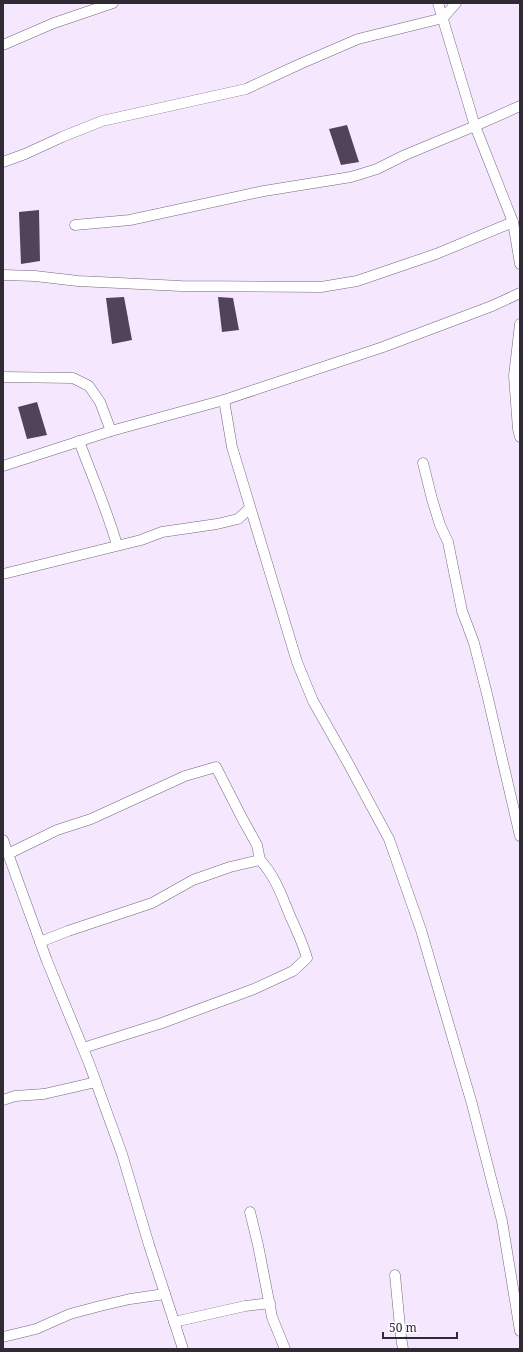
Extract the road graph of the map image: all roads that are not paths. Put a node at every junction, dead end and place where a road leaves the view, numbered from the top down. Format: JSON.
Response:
{"nodes":[{"id":1,"x":113,"y":3,"type":"edge"},
{"id":2,"x":438,"y":3,"type":"edge"},
{"id":3,"x":456,"y":3,"type":"edge"},
{"id":4,"x":443,"y":18,"type":"junction"},
{"id":5,"x":3,"y":45,"type":"edge"},
{"id":6,"x":520,"y":106,"type":"edge"},
{"id":7,"x":475,"y":126,"type":"junction"},
{"id":8,"x":3,"y":162,"type":"edge"},
{"id":9,"x":513,"y":222,"type":"junction"},
{"id":10,"x":75,"y":225,"type":"dead end"},
{"id":11,"x":520,"y":264,"type":"edge"},
{"id":12,"x":3,"y":275,"type":"edge"},
{"id":13,"x":520,"y":293,"type":"edge"},
{"id":14,"x":520,"y":324,"type":"edge"},
{"id":15,"x":3,"y":376,"type":"edge"},
{"id":16,"x":224,"y":400,"type":"junction"},
{"id":17,"x":111,"y":431,"type":"junction"},
{"id":18,"x":520,"y":437,"type":"edge"},
{"id":19,"x":79,"y":441,"type":"junction"},
{"id":20,"x":423,"y":463,"type":"dead end"},
{"id":21,"x":3,"y":466,"type":"edge"},
{"id":22,"x":250,"y":508,"type":"junction"},
{"id":23,"x":118,"y":545,"type":"junction"},
{"id":24,"x":3,"y":574,"type":"edge"},
{"id":25,"x":520,"y":836,"type":"edge"},
{"id":26,"x":3,"y":840,"type":"edge"},
{"id":27,"x":8,"y":854,"type":"junction"},
{"id":28,"x":260,"y":860,"type":"junction"},
{"id":29,"x":7,"y":866,"type":"edge"},
{"id":30,"x":40,"y":942,"type":"junction"},
{"id":31,"x":83,"y":1048,"type":"junction"},
{"id":32,"x":96,"y":1082,"type":"junction"},
{"id":33,"x":3,"y":1100,"type":"edge"},
{"id":34,"x":250,"y":1212,"type":"dead end"},
{"id":35,"x":394,"y":1275,"type":"dead end"},
{"id":36,"x":165,"y":1294,"type":"junction"},
{"id":37,"x":270,"y":1303,"type":"junction"},
{"id":38,"x":174,"y":1322,"type":"junction"},
{"id":39,"x":520,"y":1331,"type":"edge"},
{"id":40,"x":3,"y":1337,"type":"edge"},
{"id":41,"x":183,"y":1349,"type":"edge"},
{"id":42,"x":285,"y":1349,"type":"edge"},
{"id":43,"x":403,"y":1349,"type":"edge"}],
"edges":[{"from":1,"to":5,"type":"street"},
{"from":2,"to":4,"type":"street"},
{"from":3,"to":4,"type":"street"},
{"from":4,"to":7,"type":"street"},
{"from":4,"to":8,"type":"street"},
{"from":6,"to":7,"type":"street"},
{"from":7,"to":9,"type":"street"},
{"from":7,"to":10,"type":"street"},
{"from":9,"to":11,"type":"street"},
{"from":9,"to":12,"type":"street"},
{"from":13,"to":16,"type":"street"},
{"from":14,"to":18,"type":"street"},
{"from":15,"to":17,"type":"street"},
{"from":16,"to":17,"type":"street"},
{"from":16,"to":22,"type":"street"},
{"from":17,"to":19,"type":"street"},
{"from":19,"to":21,"type":"street"},
{"from":19,"to":23,"type":"street"},
{"from":20,"to":25,"type":"street"},
{"from":22,"to":23,"type":"street"},
{"from":22,"to":39,"type":"street"},
{"from":23,"to":24,"type":"street"},
{"from":26,"to":27,"type":"street"},
{"from":27,"to":28,"type":"street"},
{"from":27,"to":29,"type":"street"},
{"from":28,"to":30,"type":"street"},
{"from":28,"to":31,"type":"street"},
{"from":29,"to":30,"type":"street"},
{"from":30,"to":31,"type":"street"},
{"from":31,"to":32,"type":"street"},
{"from":32,"to":33,"type":"street"},
{"from":32,"to":36,"type":"street"},
{"from":34,"to":37,"type":"street"},
{"from":35,"to":43,"type":"street"},
{"from":36,"to":38,"type":"street"},
{"from":36,"to":40,"type":"street"},
{"from":37,"to":38,"type":"street"},
{"from":37,"to":42,"type":"street"},
{"from":38,"to":41,"type":"street"}]}
